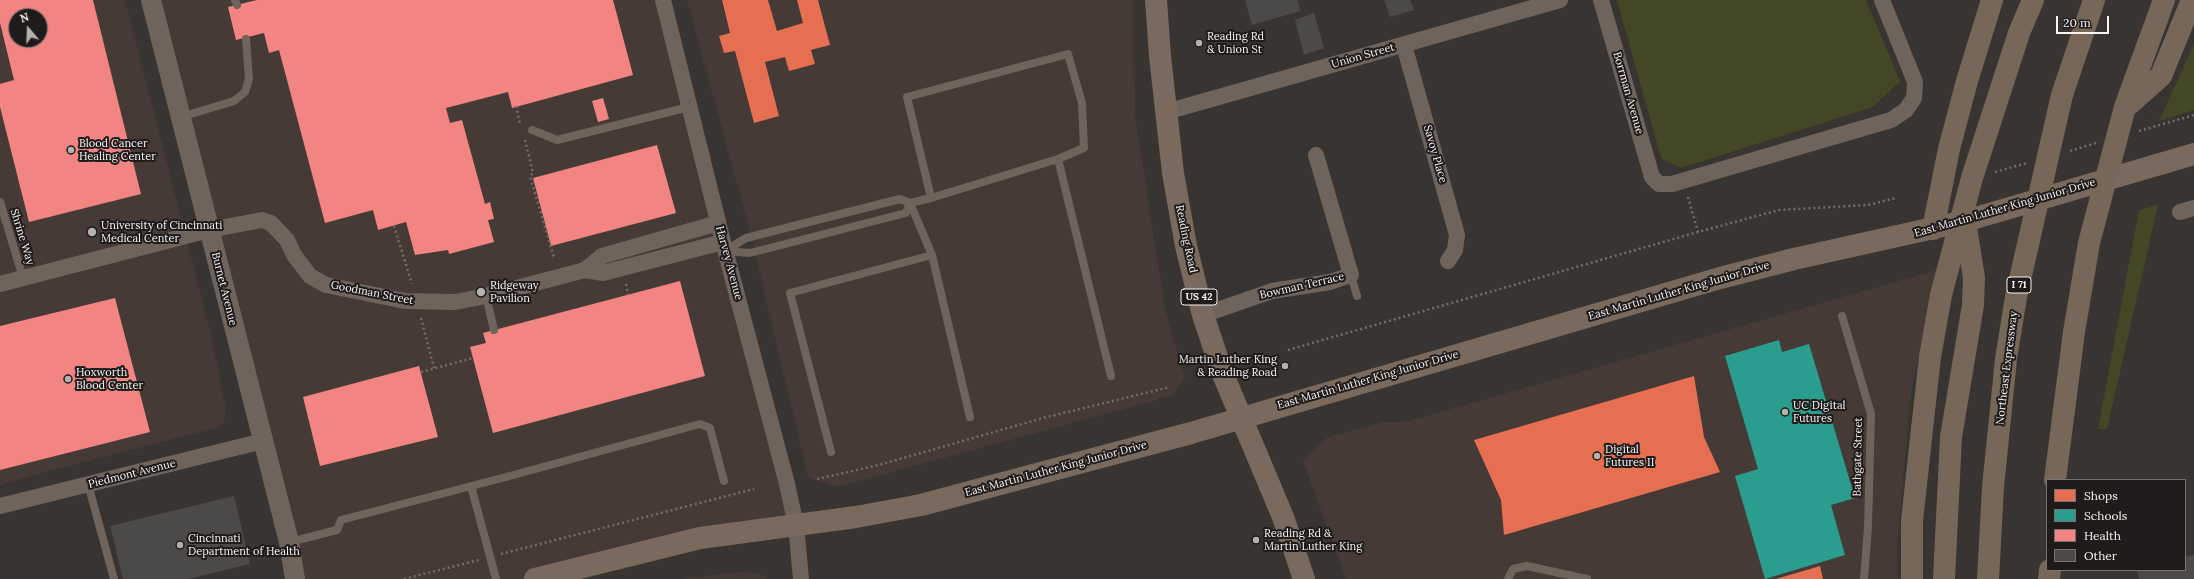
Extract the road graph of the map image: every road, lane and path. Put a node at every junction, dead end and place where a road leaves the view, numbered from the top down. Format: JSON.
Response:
{"nodes":[{"id":1,"x":151,"y":0,"type":"edge"},
{"id":2,"x":663,"y":0,"type":"edge"},
{"id":3,"x":1156,"y":0,"type":"edge"},
{"id":4,"x":1560,"y":0,"type":"edge"},
{"id":5,"x":1600,"y":0,"type":"edge"},
{"id":6,"x":1882,"y":0,"type":"edge"},
{"id":7,"x":1992,"y":0,"type":"edge"},
{"id":8,"x":2033,"y":0,"type":"edge"},
{"id":9,"x":2094,"y":0,"type":"edge"},
{"id":10,"x":2164,"y":0,"type":"edge"},
{"id":11,"x":2192,"y":0,"type":"edge"},
{"id":12,"x":246,"y":39,"type":"dead end"},
{"id":13,"x":1404,"y":45,"type":"junction"},
{"id":14,"x":516,"y":106,"type":"dead end"},
{"id":15,"x":689,"y":107,"type":"junction"},
{"id":16,"x":2125,"y":107,"type":"junction"},
{"id":17,"x":1166,"y":112,"type":"junction"},
{"id":18,"x":181,"y":117,"type":"junction"},
{"id":19,"x":522,"y":128,"type":"dead end"},
{"id":20,"x":532,"y":130,"type":"dead end"},
{"id":21,"x":524,"y":136,"type":"dead end"},
{"id":22,"x":2194,"y":154,"type":"edge"},
{"id":23,"x":1316,"y":155,"type":"dead end"},
{"id":24,"x":1058,"y":159,"type":"junction"},
{"id":25,"x":1684,"y":181,"type":"junction"},
{"id":26,"x":931,"y":198,"type":"junction"},
{"id":27,"x":1896,"y":198,"type":"dead end"},
{"id":28,"x":0,"y":202,"type":"edge"},
{"id":29,"x":910,"y":203,"type":"junction"},
{"id":30,"x":1965,"y":221,"type":"junction"},
{"id":31,"x":718,"y":223,"type":"junction"},
{"id":32,"x":209,"y":230,"type":"junction"},
{"id":33,"x":1925,"y":231,"type":"junction"},
{"id":34,"x":1698,"y":232,"type":"junction"},
{"id":35,"x":724,"y":246,"type":"junction"},
{"id":36,"x":932,"y":255,"type":"junction"},
{"id":37,"x":554,"y":258,"type":"dead end"},
{"id":38,"x":1448,"y":262,"type":"dead end"},
{"id":39,"x":585,"y":270,"type":"junction"},
{"id":40,"x":1351,"y":275,"type":"junction"},
{"id":41,"x":23,"y":278,"type":"junction"},
{"id":42,"x":0,"y":284,"type":"edge"},
{"id":43,"x":486,"y":296,"type":"junction"},
{"id":44,"x":1357,"y":296,"type":"dead end"},
{"id":45,"x":1203,"y":315,"type":"junction"},
{"id":46,"x":1842,"y":316,"type":"dead end"},
{"id":47,"x":494,"y":330,"type":"dead end"},
{"id":48,"x":1288,"y":350,"type":"dead end"},
{"id":49,"x":473,"y":358,"type":"dead end"},
{"id":50,"x":422,"y":372,"type":"dead end"},
{"id":51,"x":1111,"y":376,"type":"dead end"},
{"id":52,"x":1170,"y":387,"type":"dead end"},
{"id":53,"x":1242,"y":416,"type":"junction"},
{"id":54,"x":970,"y":417,"type":"dead end"},
{"id":55,"x":264,"y":441,"type":"junction"},
{"id":56,"x":831,"y":452,"type":"dead end"},
{"id":57,"x":817,"y":479,"type":"dead end"},
{"id":58,"x":2055,"y":479,"type":"edge"},
{"id":59,"x":724,"y":481,"type":"dead end"},
{"id":60,"x":88,"y":484,"type":"junction"},
{"id":61,"x":470,"y":486,"type":"junction"},
{"id":62,"x":754,"y":489,"type":"dead end"},
{"id":63,"x":0,"y":506,"type":"edge"},
{"id":64,"x":796,"y":525,"type":"junction"},
{"id":65,"x":289,"y":542,"type":"junction"},
{"id":66,"x":490,"y":557,"type":"junction"},
{"id":67,"x":114,"y":579,"type":"edge"},
{"id":68,"x":296,"y":579,"type":"edge"},
{"id":69,"x":404,"y":579,"type":"edge"},
{"id":70,"x":496,"y":579,"type":"edge"},
{"id":71,"x":535,"y":579,"type":"edge"},
{"id":72,"x":801,"y":579,"type":"edge"},
{"id":73,"x":1304,"y":579,"type":"edge"},
{"id":74,"x":1508,"y":579,"type":"edge"},
{"id":75,"x":1587,"y":579,"type":"edge"},
{"id":76,"x":1864,"y":579,"type":"edge"},
{"id":77,"x":1912,"y":579,"type":"edge"},
{"id":78,"x":1944,"y":579,"type":"edge"},
{"id":79,"x":1988,"y":579,"type":"edge"}],
"edges":[{"from":1,"to":18,"type":"street","name":"Burnet Avenue"},
{"from":2,"to":15,"type":"street","name":"Harvey Avenue"},
{"from":3,"to":17,"type":"main road","name":"Reading Road","number":"US 42"},
{"from":4,"to":13,"type":"street","name":"Union Street"},
{"from":5,"to":25,"type":"street","name":"Borrman Avenue"},
{"from":6,"to":25,"type":"street"},
{"from":7,"to":33,"type":"highway"},
{"from":8,"to":77,"type":"highway"},
{"from":9,"to":79,"type":"highway","name":"Northeast Expressway","number":"I 71"},
{"from":10,"to":16,"type":"highway"},
{"from":11,"to":16,"type":"highway"},
{"from":12,"to":18,"type":"lane"},
{"from":13,"to":17,"type":"street","name":"Union Street"},
{"from":13,"to":38,"type":"street","name":"Savoy Place"},
{"from":14,"to":19,"type":"path"},
{"from":15,"to":20,"type":"lane"},
{"from":15,"to":31,"type":"street","name":"Harvey Avenue"},
{"from":16,"to":58,"type":"highway"},
{"from":17,"to":45,"type":"main road","name":"Reading Road","number":"US 42"},
{"from":18,"to":32,"type":"street","name":"Burnet Avenue"},
{"from":21,"to":37,"type":"path"},
{"from":22,"to":30,"type":"main road","name":"East Martin Luther King Junior Drive"},
{"from":23,"to":40,"type":"street","name":"Bowman Terrace"},
{"from":24,"to":26,"type":"lane"},
{"from":24,"to":26,"type":"lane"},
{"from":24,"to":51,"type":"lane"},
{"from":25,"to":34,"type":"path"},
{"from":26,"to":29,"type":"lane"},
{"from":27,"to":34,"type":"path"},
{"from":28,"to":41,"type":"lane","name":"Shrine Way"},
{"from":29,"to":35,"type":"lane"},
{"from":29,"to":35,"type":"lane"},
{"from":29,"to":36,"type":"lane"},
{"from":30,"to":33,"type":"main road","name":"East Martin Luther King Junior Drive"},
{"from":30,"to":78,"type":"highway"},
{"from":31,"to":35,"type":"street","name":"Harvey Avenue"},
{"from":31,"to":39,"type":"street","name":"Goodman Street"},
{"from":32,"to":41,"type":"street","name":"Goodman Street"},
{"from":32,"to":43,"type":"street","name":"Goodman Street"},
{"from":32,"to":55,"type":"street","name":"Burnet Avenue"},
{"from":33,"to":53,"type":"main road","name":"East Martin Luther King Junior Drive"},
{"from":34,"to":48,"type":"path"},
{"from":35,"to":39,"type":"street","name":"Goodman Street"},
{"from":35,"to":64,"type":"street","name":"Harvey Avenue"},
{"from":36,"to":54,"type":"lane"},
{"from":36,"to":56,"type":"lane"},
{"from":39,"to":43,"type":"street","name":"Goodman Street"},
{"from":40,"to":44,"type":"lane"},
{"from":40,"to":45,"type":"street","name":"Bowman Terrace"},
{"from":41,"to":42,"type":"street","name":"Goodman Street"},
{"from":43,"to":47,"type":"lane"},
{"from":45,"to":53,"type":"main road","name":"Reading Road","number":"US 42"},
{"from":46,"to":76,"type":"lane","name":"Bathgate Street"},
{"from":49,"to":50,"type":"path"},
{"from":52,"to":57,"type":"path"},
{"from":53,"to":64,"type":"main road","name":"East Martin Luther King Junior Drive"},
{"from":53,"to":73,"type":"main road","name":"Reading Road","number":"US 42"},
{"from":55,"to":60,"type":"street","name":"Piedmont Avenue"},
{"from":55,"to":65,"type":"street","name":"Burnet Avenue"},
{"from":59,"to":61,"type":"lane"},
{"from":60,"to":63,"type":"street","name":"Piedmont Avenue"},
{"from":60,"to":67,"type":"lane"},
{"from":61,"to":65,"type":"lane"},
{"from":61,"to":66,"type":"lane"},
{"from":62,"to":66,"type":"path"},
{"from":64,"to":71,"type":"main road","name":"East Martin Luther King Junior Drive"},
{"from":64,"to":72,"type":"street","name":"Harvey Avenue"},
{"from":65,"to":68,"type":"street","name":"Burnet Avenue"},
{"from":66,"to":69,"type":"path"},
{"from":66,"to":70,"type":"lane"},
{"from":74,"to":75,"type":"lane"}]}
